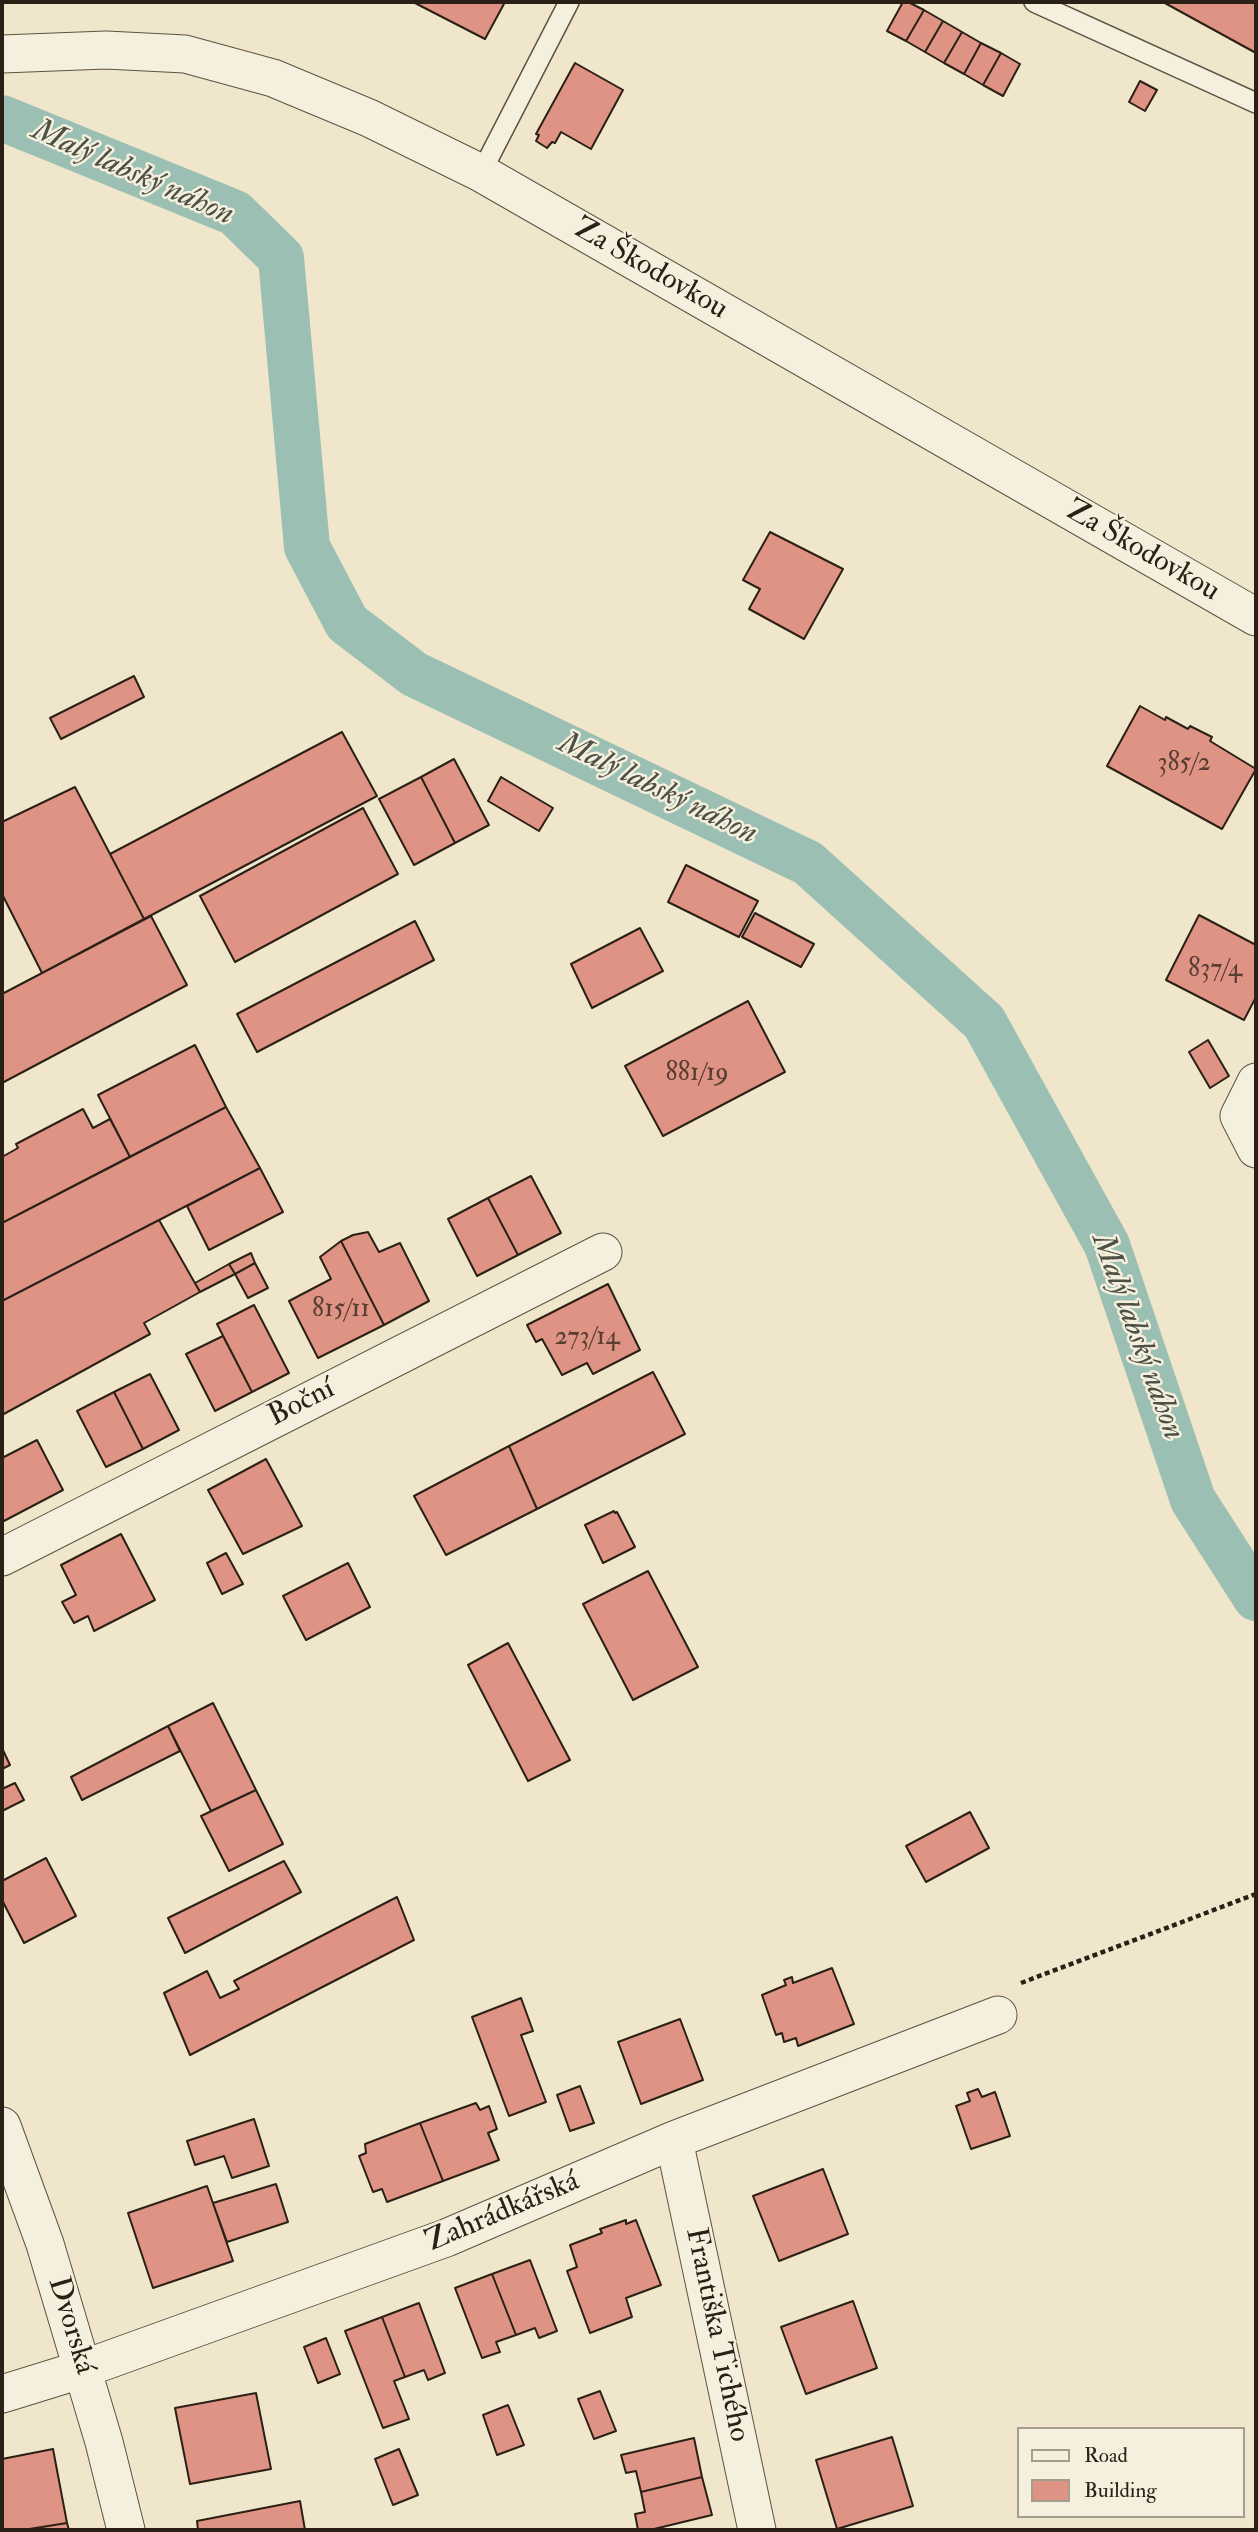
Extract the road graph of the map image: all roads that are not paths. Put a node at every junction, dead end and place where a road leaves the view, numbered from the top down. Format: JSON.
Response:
{"nodes":[{"id":1,"x":569,"y":2,"type":"edge"},
{"id":2,"x":1034,"y":2,"type":"edge"},
{"id":3,"x":2,"y":54,"type":"edge"},
{"id":4,"x":1256,"y":103,"type":"edge"},
{"id":5,"x":481,"y":173,"type":"junction"},
{"id":6,"x":1256,"y":617,"type":"edge"},
{"id":7,"x":1256,"y":1082,"type":"edge"},
{"id":8,"x":1256,"y":1149,"type":"edge"},
{"id":9,"x":603,"y":1252,"type":"dead end"},
{"id":10,"x":2,"y":1557,"type":"edge"},
{"id":11,"x":998,"y":2015,"type":"road end"},
{"id":12,"x":2,"y":2126,"type":"edge"},
{"id":13,"x":674,"y":2140,"type":"junction"},
{"id":14,"x":83,"y":2369,"type":"junction"},
{"id":15,"x":2,"y":2393,"type":"edge"},
{"id":16,"x":126,"y":2530,"type":"edge"},
{"id":17,"x":757,"y":2530,"type":"edge"}],
"edges":[{"from":1,"to":5,"type":"lane"},
{"from":2,"to":4,"type":"lane"},
{"from":3,"to":5,"type":"street","name":"Za Škodovkou"},
{"from":5,"to":6,"type":"street","name":"Za Škodovkou"},
{"from":7,"to":8,"type":"street"},
{"from":9,"to":10,"type":"street","name":"Boční"},
{"from":11,"to":13,"type":"street","name":"Zahrádkářská"},
{"from":12,"to":14,"type":"street","name":"Dvorská"},
{"from":13,"to":14,"type":"street","name":"Zahrádkářská"},
{"from":13,"to":17,"type":"street","name":"Františka Tichého"},
{"from":14,"to":15,"type":"street","name":"Zahrádkářská"},
{"from":14,"to":16,"type":"street","name":"Dvorská"}]}
